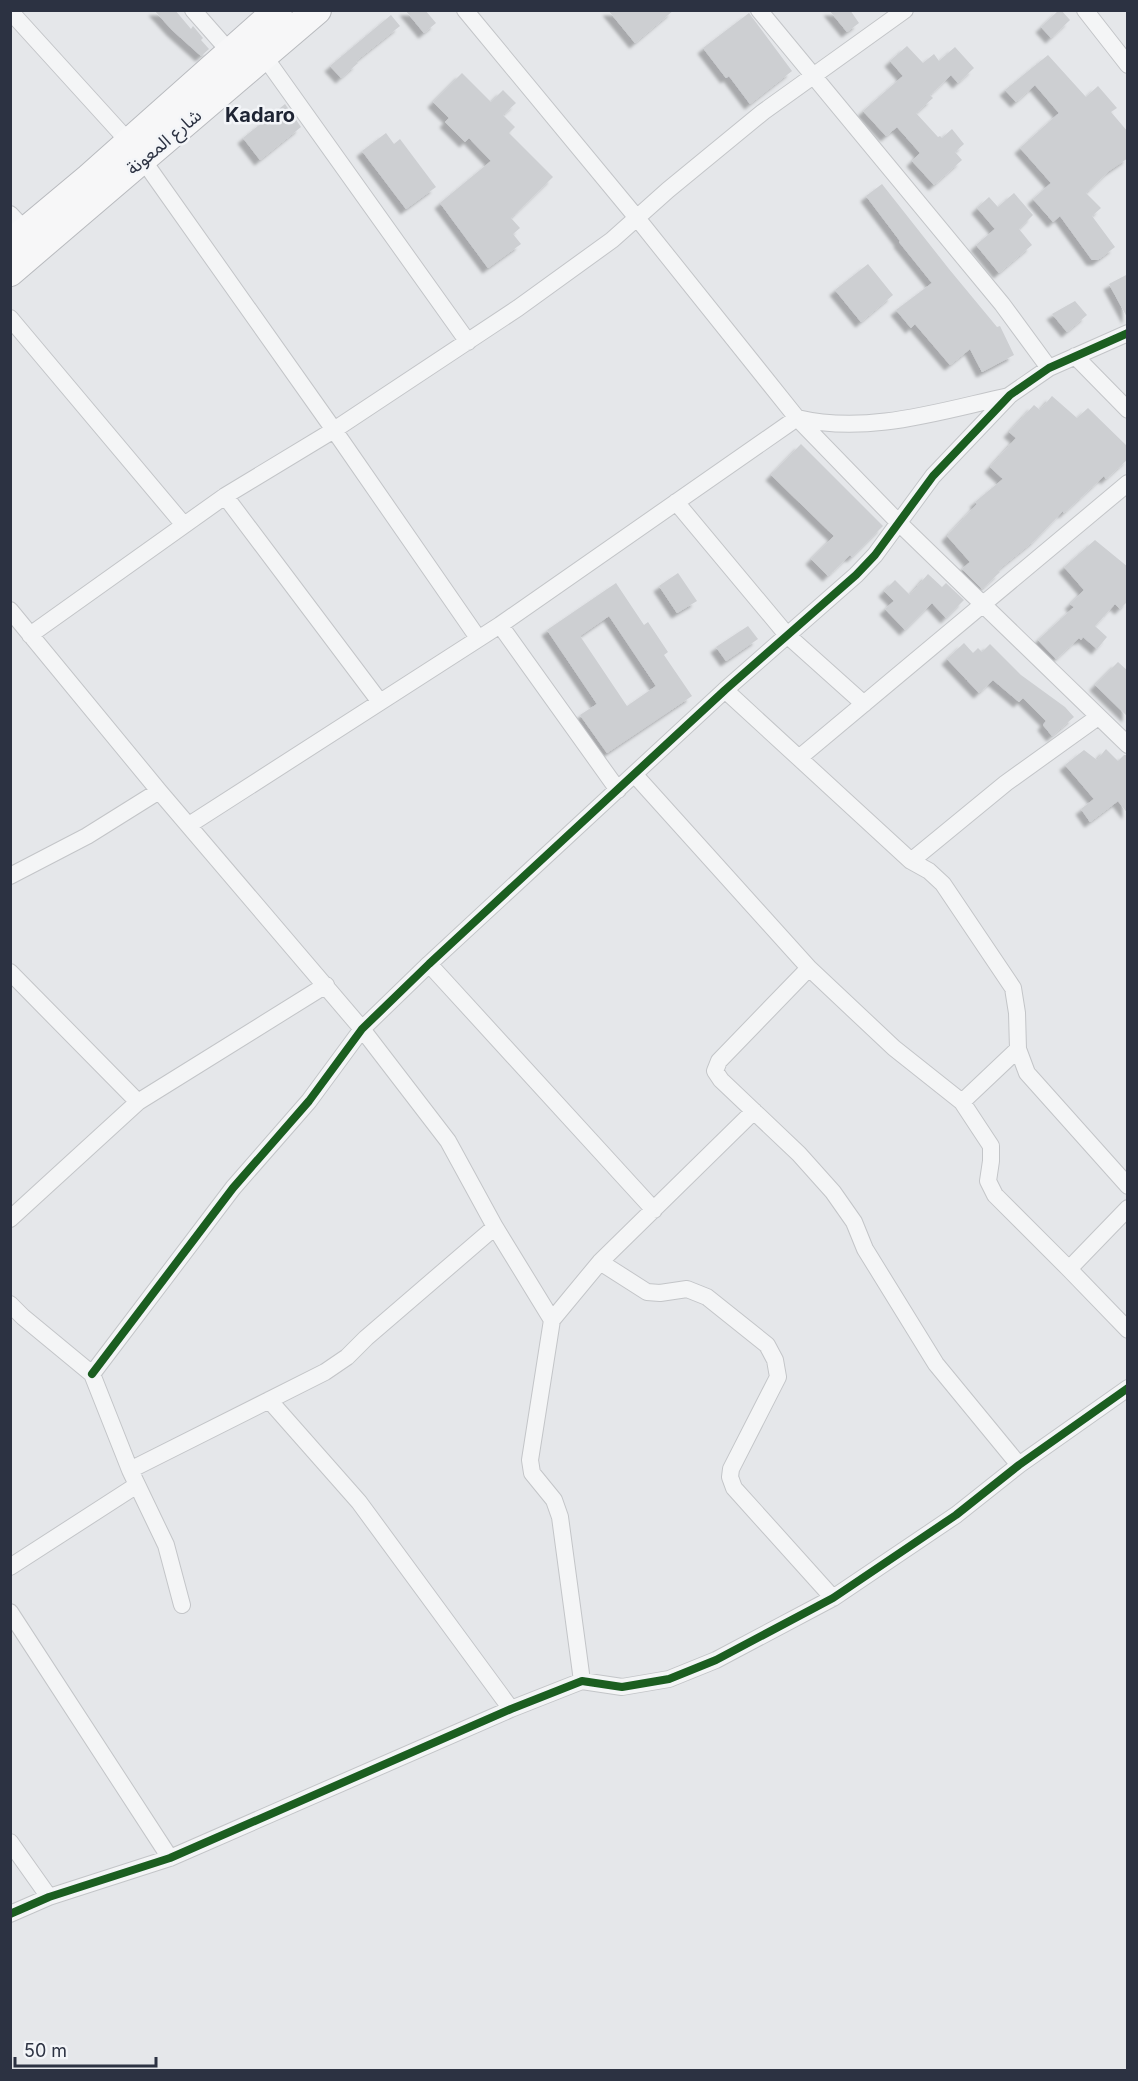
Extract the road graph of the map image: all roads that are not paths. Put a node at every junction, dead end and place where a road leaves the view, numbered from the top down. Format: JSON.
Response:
{"nodes":[{"id":1,"x":193,"y":10,"type":"edge"},
{"id":2,"x":278,"y":10,"type":"edge"},
{"id":3,"x":317,"y":10,"type":"edge"},
{"id":4,"x":465,"y":10,"type":"edge"},
{"id":5,"x":759,"y":10,"type":"edge"},
{"id":6,"x":904,"y":10,"type":"edge"},
{"id":7,"x":1085,"y":10,"type":"edge"},
{"id":8,"x":10,"y":11,"type":"edge"},
{"id":9,"x":230,"y":52,"type":"junction"},
{"id":10,"x":264,"y":56,"type":"junction"},
{"id":11,"x":1128,"y":64,"type":"edge"},
{"id":12,"x":814,"y":75,"type":"junction"},
{"id":13,"x":136,"y":151,"type":"junction"},
{"id":14,"x":94,"y":187,"type":"junction"},
{"id":15,"x":637,"y":218,"type":"junction"},
{"id":16,"x":16,"y":229,"type":"edge"},
{"id":17,"x":10,"y":272,"type":"edge"},
{"id":18,"x":10,"y":318,"type":"edge"},
{"id":19,"x":1128,"y":333,"type":"edge"},
{"id":20,"x":468,"y":342,"type":"junction"},
{"id":21,"x":1075,"y":356,"type":"junction"},
{"id":22,"x":1049,"y":368,"type":"junction"},
{"id":23,"x":1010,"y":395,"type":"junction"},
{"id":24,"x":1128,"y":410,"type":"edge"},
{"id":25,"x":797,"y":418,"type":"junction"},
{"id":26,"x":334,"y":430,"type":"junction"},
{"id":27,"x":1128,"y":483,"type":"edge"},
{"id":28,"x":225,"y":496,"type":"junction"},
{"id":29,"x":676,"y":502,"type":"junction"},
{"id":30,"x":899,"y":523,"type":"junction"},
{"id":31,"x":184,"y":525,"type":"junction"},
{"id":32,"x":984,"y":604,"type":"junction"},
{"id":33,"x":10,"y":610,"type":"edge"},
{"id":34,"x":500,"y":625,"type":"junction"},
{"id":35,"x":30,"y":635,"type":"junction"},
{"id":36,"x":787,"y":635,"type":"junction"},
{"id":37,"x":478,"y":639,"type":"junction"},
{"id":38,"x":725,"y":690,"type":"junction"},
{"id":39,"x":380,"y":702,"type":"junction"},
{"id":40,"x":864,"y":704,"type":"junction"},
{"id":41,"x":1098,"y":717,"type":"junction"},
{"id":42,"x":1128,"y":745,"type":"edge"},
{"id":43,"x":799,"y":758,"type":"junction"},
{"id":44,"x":635,"y":775,"type":"junction"},
{"id":45,"x":618,"y":790,"type":"junction"},
{"id":46,"x":159,"y":791,"type":"junction"},
{"id":47,"x":189,"y":825,"type":"junction"},
{"id":48,"x":911,"y":861,"type":"junction"},
{"id":49,"x":10,"y":876,"type":"edge"},
{"id":50,"x":429,"y":964,"type":"junction"},
{"id":51,"x":809,"y":968,"type":"junction"},
{"id":52,"x":10,"y":972,"type":"edge"},
{"id":53,"x":326,"y":985,"type":"junction"},
{"id":54,"x":362,"y":1029,"type":"junction"},
{"id":55,"x":1018,"y":1048,"type":"junction"},
{"id":56,"x":138,"y":1102,"type":"junction"},
{"id":57,"x":962,"y":1102,"type":"junction"},
{"id":58,"x":754,"y":1111,"type":"junction"},
{"id":59,"x":1128,"y":1185,"type":"edge"},
{"id":60,"x":1128,"y":1208,"type":"edge"},
{"id":61,"x":654,"y":1210,"type":"junction"},
{"id":62,"x":10,"y":1219,"type":"edge"},
{"id":63,"x":495,"y":1227,"type":"junction"},
{"id":64,"x":600,"y":1262,"type":"junction"},
{"id":65,"x":1070,"y":1269,"type":"junction"},
{"id":66,"x":10,"y":1304,"type":"edge"},
{"id":67,"x":552,"y":1320,"type":"junction"},
{"id":68,"x":1128,"y":1330,"type":"edge"},
{"id":69,"x":92,"y":1374,"type":"junction"},
{"id":70,"x":1128,"y":1388,"type":"edge"},
{"id":71,"x":269,"y":1400,"type":"junction"},
{"id":72,"x":1018,"y":1466,"type":"junction"},
{"id":73,"x":133,"y":1477,"type":"junction"},
{"id":74,"x":10,"y":1567,"type":"edge"},
{"id":75,"x":833,"y":1598,"type":"junction"},
{"id":76,"x":182,"y":1605,"type":"dead end"},
{"id":77,"x":10,"y":1612,"type":"edge"},
{"id":78,"x":582,"y":1681,"type":"junction"},
{"id":79,"x":511,"y":1709,"type":"junction"},
{"id":80,"x":10,"y":1842,"type":"edge"},
{"id":81,"x":170,"y":1858,"type":"junction"},
{"id":82,"x":48,"y":1897,"type":"junction"},
{"id":83,"x":10,"y":1914,"type":"edge"}],
"edges":[{"from":1,"to":9,"type":"street"},
{"from":2,"to":9,"type":"highway","name":"شارع المعونة"},
{"from":3,"to":10,"type":"highway","name":"شارع المعونة"},
{"from":4,"to":15,"type":"street"},
{"from":5,"to":12,"type":"street"},
{"from":6,"to":12,"type":"street"},
{"from":7,"to":11,"type":"street"},
{"from":8,"to":13,"type":"street"},
{"from":9,"to":13,"type":"highway","name":"شارع المعونة"},
{"from":10,"to":13,"type":"highway","name":"شارع المعونة"},
{"from":10,"to":20,"type":"street"},
{"from":12,"to":15,"type":"street"},
{"from":12,"to":22,"type":"street"},
{"from":13,"to":14,"type":"highway","name":"شارع المعونة"},
{"from":13,"to":26,"type":"street"},
{"from":14,"to":16,"type":"highway","name":"شارع المعونة"},
{"from":14,"to":17,"type":"highway","name":"شارع المعونة"},
{"from":15,"to":20,"type":"street"},
{"from":15,"to":25,"type":"street"},
{"from":18,"to":31,"type":"street"},
{"from":19,"to":21,"type":"street"},
{"from":20,"to":26,"type":"street"},
{"from":21,"to":22,"type":"street"},
{"from":21,"to":24,"type":"street"},
{"from":22,"to":23,"type":"street"},
{"from":23,"to":25,"type":"street"},
{"from":23,"to":30,"type":"street"},
{"from":25,"to":29,"type":"street"},
{"from":25,"to":30,"type":"street"},
{"from":26,"to":28,"type":"street"},
{"from":26,"to":37,"type":"street"},
{"from":27,"to":32,"type":"street"},
{"from":28,"to":31,"type":"street"},
{"from":28,"to":39,"type":"street"},
{"from":29,"to":34,"type":"street"},
{"from":29,"to":36,"type":"street"},
{"from":30,"to":32,"type":"street"},
{"from":30,"to":36,"type":"street"},
{"from":31,"to":35,"type":"street"},
{"from":32,"to":40,"type":"street"},
{"from":32,"to":41,"type":"street"},
{"from":33,"to":35,"type":"street"},
{"from":34,"to":37,"type":"street"},
{"from":34,"to":45,"type":"street"},
{"from":35,"to":46,"type":"street"},
{"from":36,"to":38,"type":"street"},
{"from":36,"to":40,"type":"street"},
{"from":37,"to":39,"type":"street"},
{"from":38,"to":43,"type":"street"},
{"from":38,"to":44,"type":"street"},
{"from":39,"to":47,"type":"street"},
{"from":40,"to":43,"type":"street"},
{"from":41,"to":42,"type":"street"},
{"from":41,"to":48,"type":"street"},
{"from":43,"to":48,"type":"street"},
{"from":44,"to":45,"type":"street"},
{"from":44,"to":51,"type":"street"},
{"from":45,"to":50,"type":"street"},
{"from":46,"to":47,"type":"street"},
{"from":46,"to":49,"type":"street"},
{"from":47,"to":53,"type":"street"},
{"from":48,"to":55,"type":"street"},
{"from":50,"to":54,"type":"street"},
{"from":50,"to":61,"type":"street"},
{"from":51,"to":57,"type":"street"},
{"from":51,"to":58,"type":"street"},
{"from":52,"to":56,"type":"street"},
{"from":53,"to":54,"type":"street"},
{"from":53,"to":56,"type":"street"},
{"from":54,"to":63,"type":"street"},
{"from":54,"to":69,"type":"street"},
{"from":55,"to":57,"type":"street"},
{"from":55,"to":59,"type":"street"},
{"from":56,"to":62,"type":"street"},
{"from":57,"to":65,"type":"street"},
{"from":58,"to":61,"type":"street"},
{"from":58,"to":72,"type":"street"},
{"from":60,"to":65,"type":"street"},
{"from":61,"to":64,"type":"street"},
{"from":63,"to":67,"type":"street"},
{"from":63,"to":71,"type":"street"},
{"from":64,"to":67,"type":"street"},
{"from":64,"to":75,"type":"street"},
{"from":65,"to":68,"type":"street"},
{"from":66,"to":69,"type":"street"},
{"from":67,"to":78,"type":"street"},
{"from":69,"to":73,"type":"street"},
{"from":70,"to":72,"type":"street"},
{"from":71,"to":73,"type":"street"},
{"from":71,"to":79,"type":"street"},
{"from":72,"to":75,"type":"street"},
{"from":73,"to":74,"type":"street"},
{"from":73,"to":76,"type":"street"},
{"from":75,"to":78,"type":"street"},
{"from":77,"to":81,"type":"street"},
{"from":78,"to":79,"type":"street"},
{"from":79,"to":81,"type":"street"},
{"from":80,"to":82,"type":"street"},
{"from":81,"to":82,"type":"street"},
{"from":82,"to":83,"type":"street"}]}
